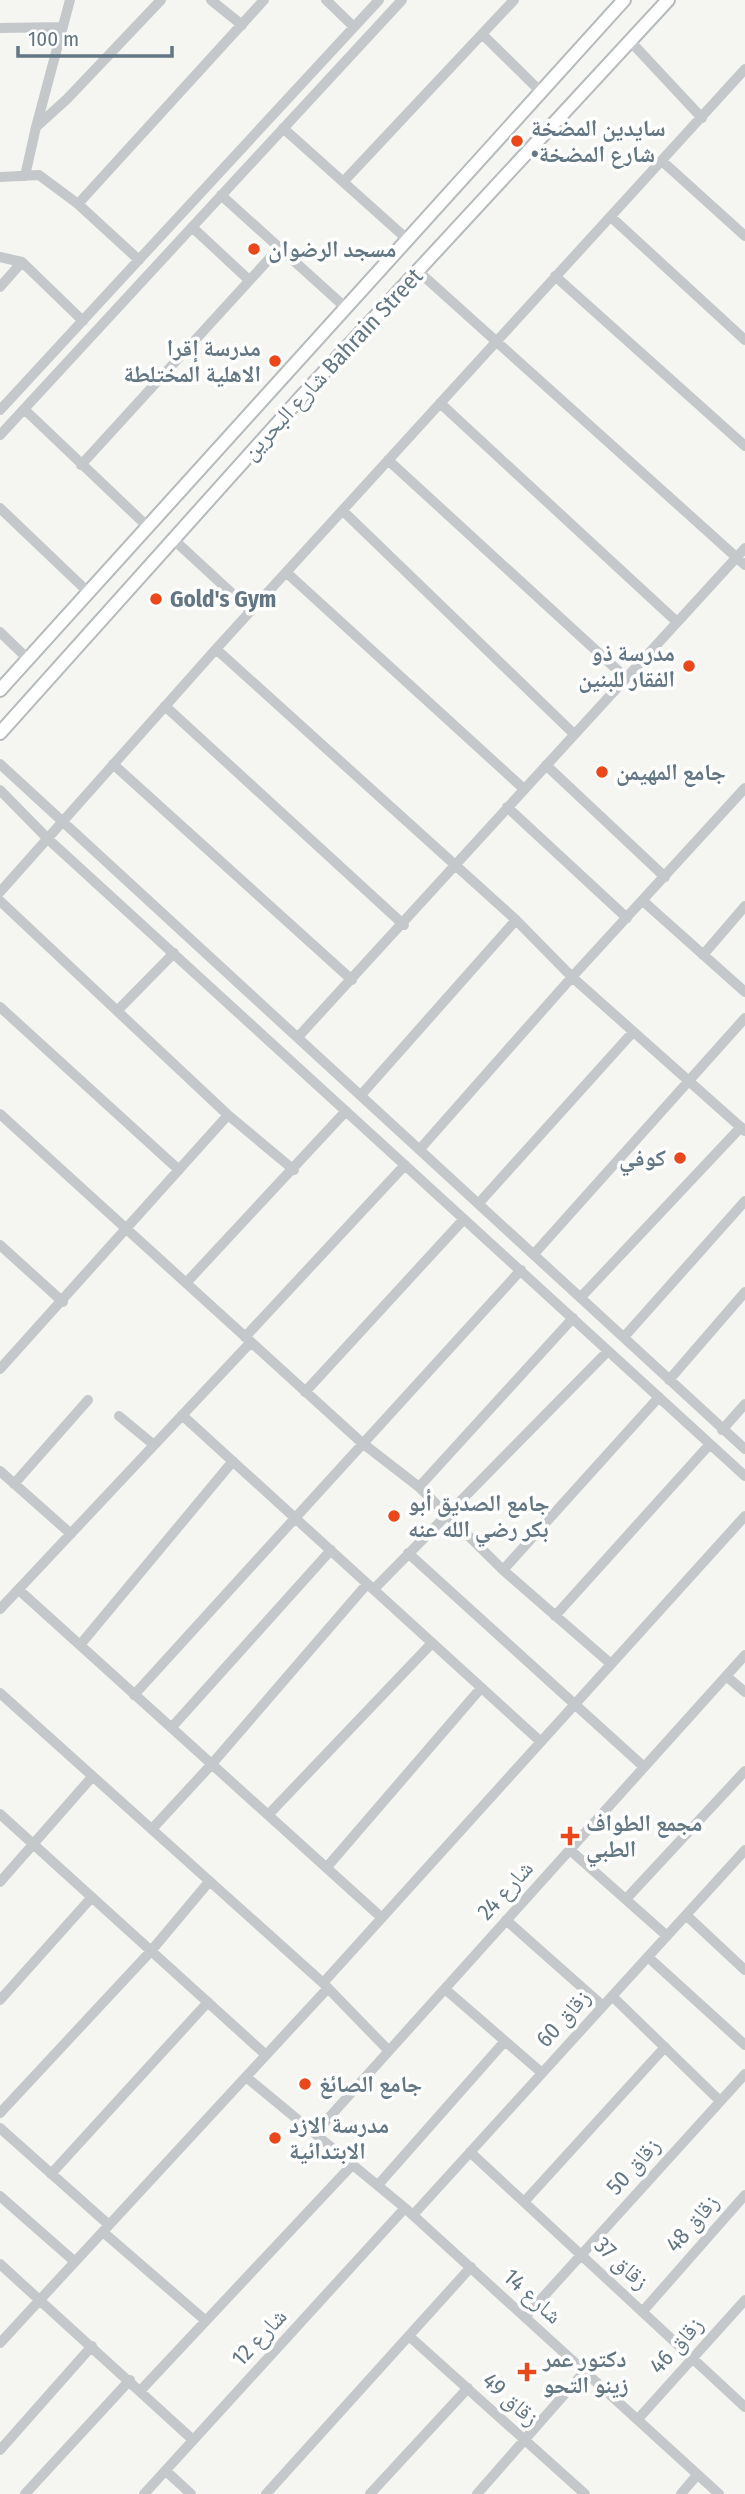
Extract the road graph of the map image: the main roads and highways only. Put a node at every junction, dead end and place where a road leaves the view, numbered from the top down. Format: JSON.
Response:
{"nodes":[{"id":1,"x":624,"y":0,"type":"edge"},
{"id":2,"x":668,"y":0,"type":"edge"},
{"id":3,"x":281,"y":380,"type":"junction"},
{"id":4,"x":301,"y":397,"type":"junction"},
{"id":5,"x":0,"y":690,"type":"edge"},
{"id":6,"x":0,"y":733,"type":"edge"}],
"edges":[{"from":1,"to":3,"type":"main road","name":"شارع البحرين Bahrain Street"},
{"from":2,"to":4,"type":"main road","name":"شارع البحرين Bahrain Street"},
{"from":3,"to":4,"type":"main road"},
{"from":3,"to":5,"type":"main road","name":"شارع البحرين Bahrain Street"},
{"from":4,"to":6,"type":"main road","name":"شارع البحرين Bahrain Street"}]}
